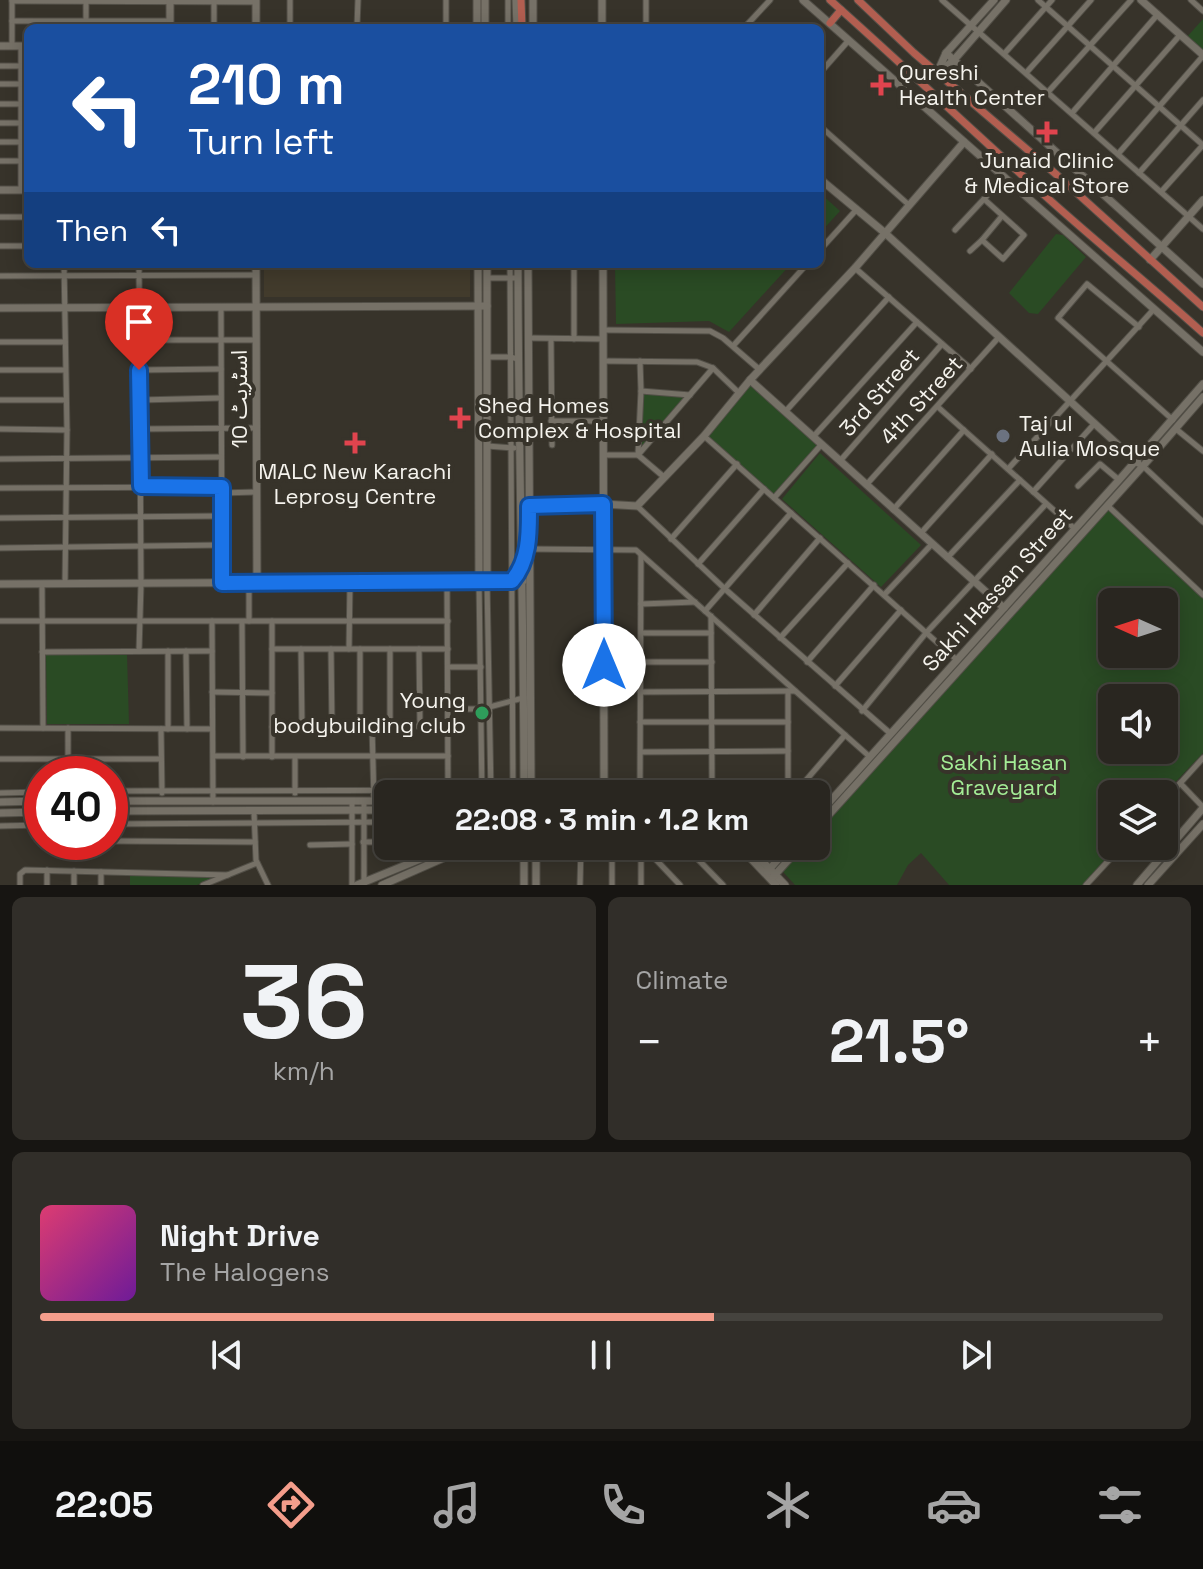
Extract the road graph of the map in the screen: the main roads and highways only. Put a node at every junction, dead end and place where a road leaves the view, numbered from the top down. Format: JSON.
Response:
{"nodes":[{"id":1,"x":518,"y":0,"type":"edge"},
{"id":2,"x":830,"y":0,"type":"edge"},
{"id":3,"x":858,"y":0,"type":"edge"},
{"id":4,"x":841,"y":10,"type":"junction"},
{"id":5,"x":830,"y":23,"type":"road end"},
{"id":6,"x":519,"y":24,"type":"edge"},
{"id":7,"x":1203,"y":307,"type":"edge"},
{"id":8,"x":1203,"y":333,"type":"edge"}],
"edges":[{"from":1,"to":6,"type":"main road"},
{"from":2,"to":4,"type":"main road"},
{"from":3,"to":7,"type":"main road"},
{"from":4,"to":5,"type":"main road"},
{"from":4,"to":8,"type":"main road"}]}
